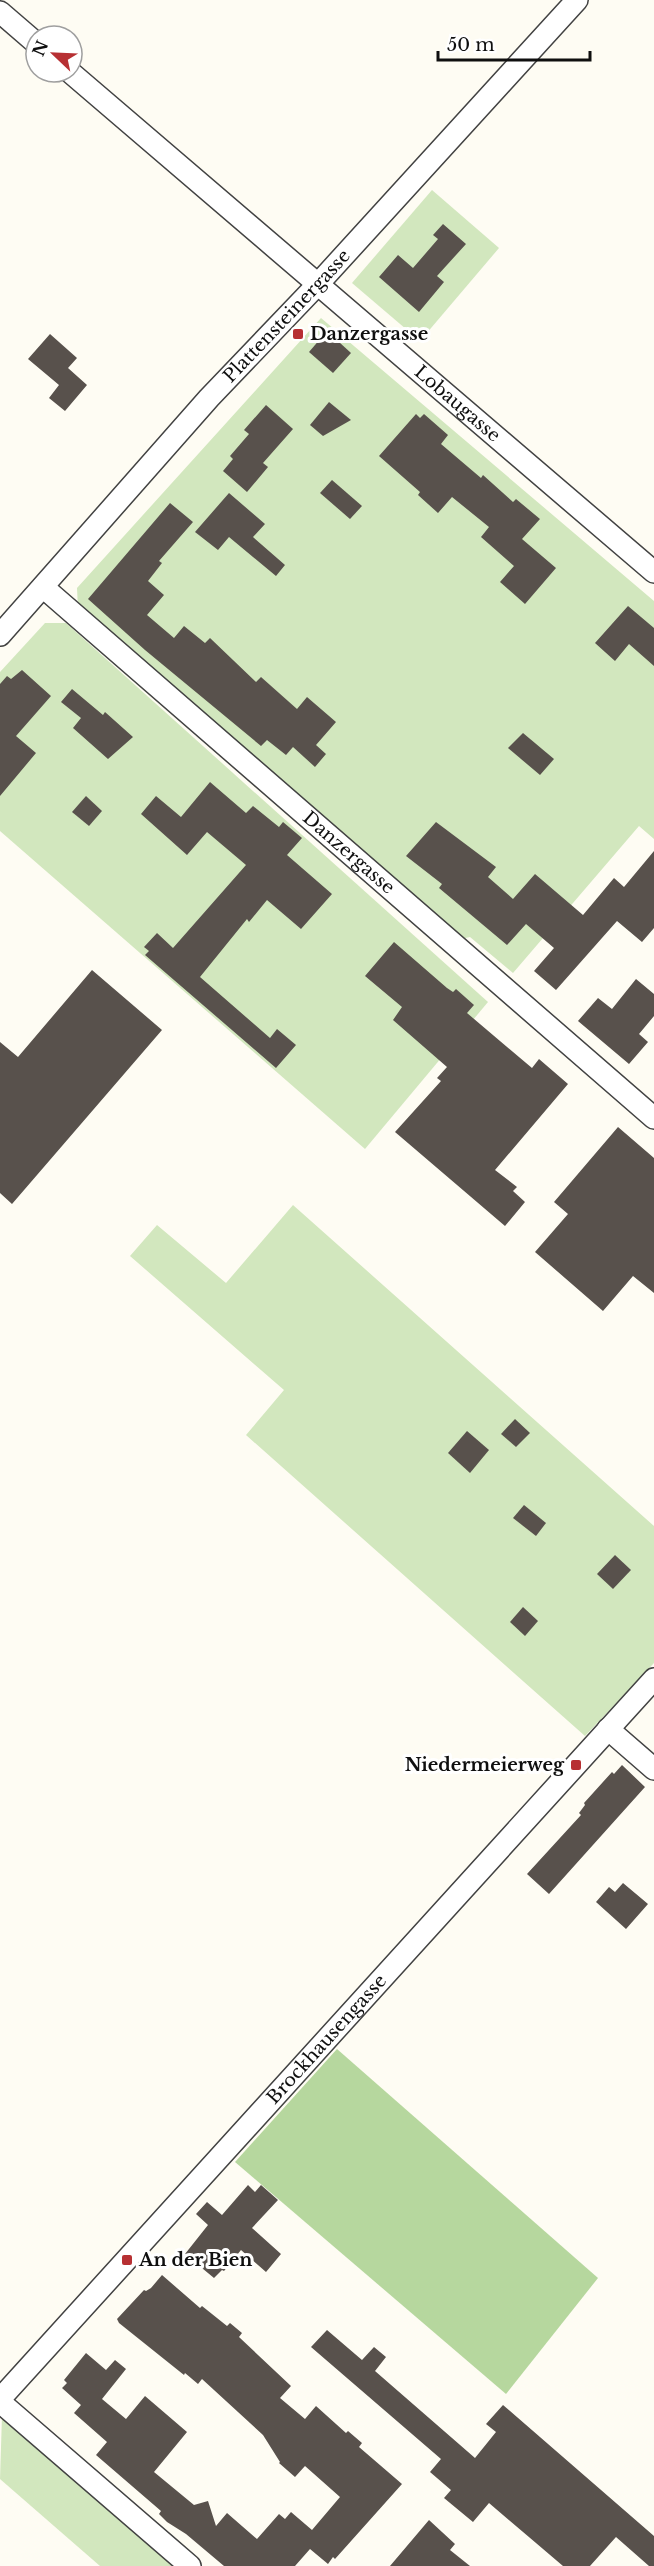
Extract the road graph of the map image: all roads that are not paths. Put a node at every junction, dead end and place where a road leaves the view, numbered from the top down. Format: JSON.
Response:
{"nodes":[{"id":1,"x":577,"y":0,"type":"edge"},
{"id":2,"x":0,"y":12,"type":"edge"},
{"id":3,"x":24,"y":33,"type":"edge"},
{"id":4,"x":84,"y":84,"type":"edge"},
{"id":5,"x":318,"y":284,"type":"junction"},
{"id":6,"x":654,"y":572,"type":"edge"},
{"id":7,"x":43,"y":586,"type":"junction"},
{"id":8,"x":0,"y":635,"type":"edge"},
{"id":9,"x":654,"y":1118,"type":"edge"},
{"id":10,"x":654,"y":1679,"type":"edge"},
{"id":11,"x":608,"y":1730,"type":"junction"},
{"id":12,"x":654,"y":1769,"type":"edge"},
{"id":13,"x":0,"y":2400,"type":"edge"},
{"id":14,"x":190,"y":2566,"type":"edge"}],
"edges":[{"from":1,"to":5,"type":"street","name":"Plattensteinergasse"},
{"from":2,"to":3,"type":"street"},
{"from":4,"to":5,"type":"street","name":"Lobaugasse"},
{"from":5,"to":6,"type":"street","name":"Lobaugasse"},
{"from":5,"to":7,"type":"street","name":"Plattensteinergasse"},
{"from":7,"to":8,"type":"street","name":"Plattensteinergasse"},
{"from":7,"to":9,"type":"street","name":"Danzergasse"},
{"from":10,"to":11,"type":"street","name":"Brockhausengasse"},
{"from":11,"to":12,"type":"street"},
{"from":11,"to":13,"type":"street","name":"Brockhausengasse"},
{"from":13,"to":14,"type":"street"}]}
